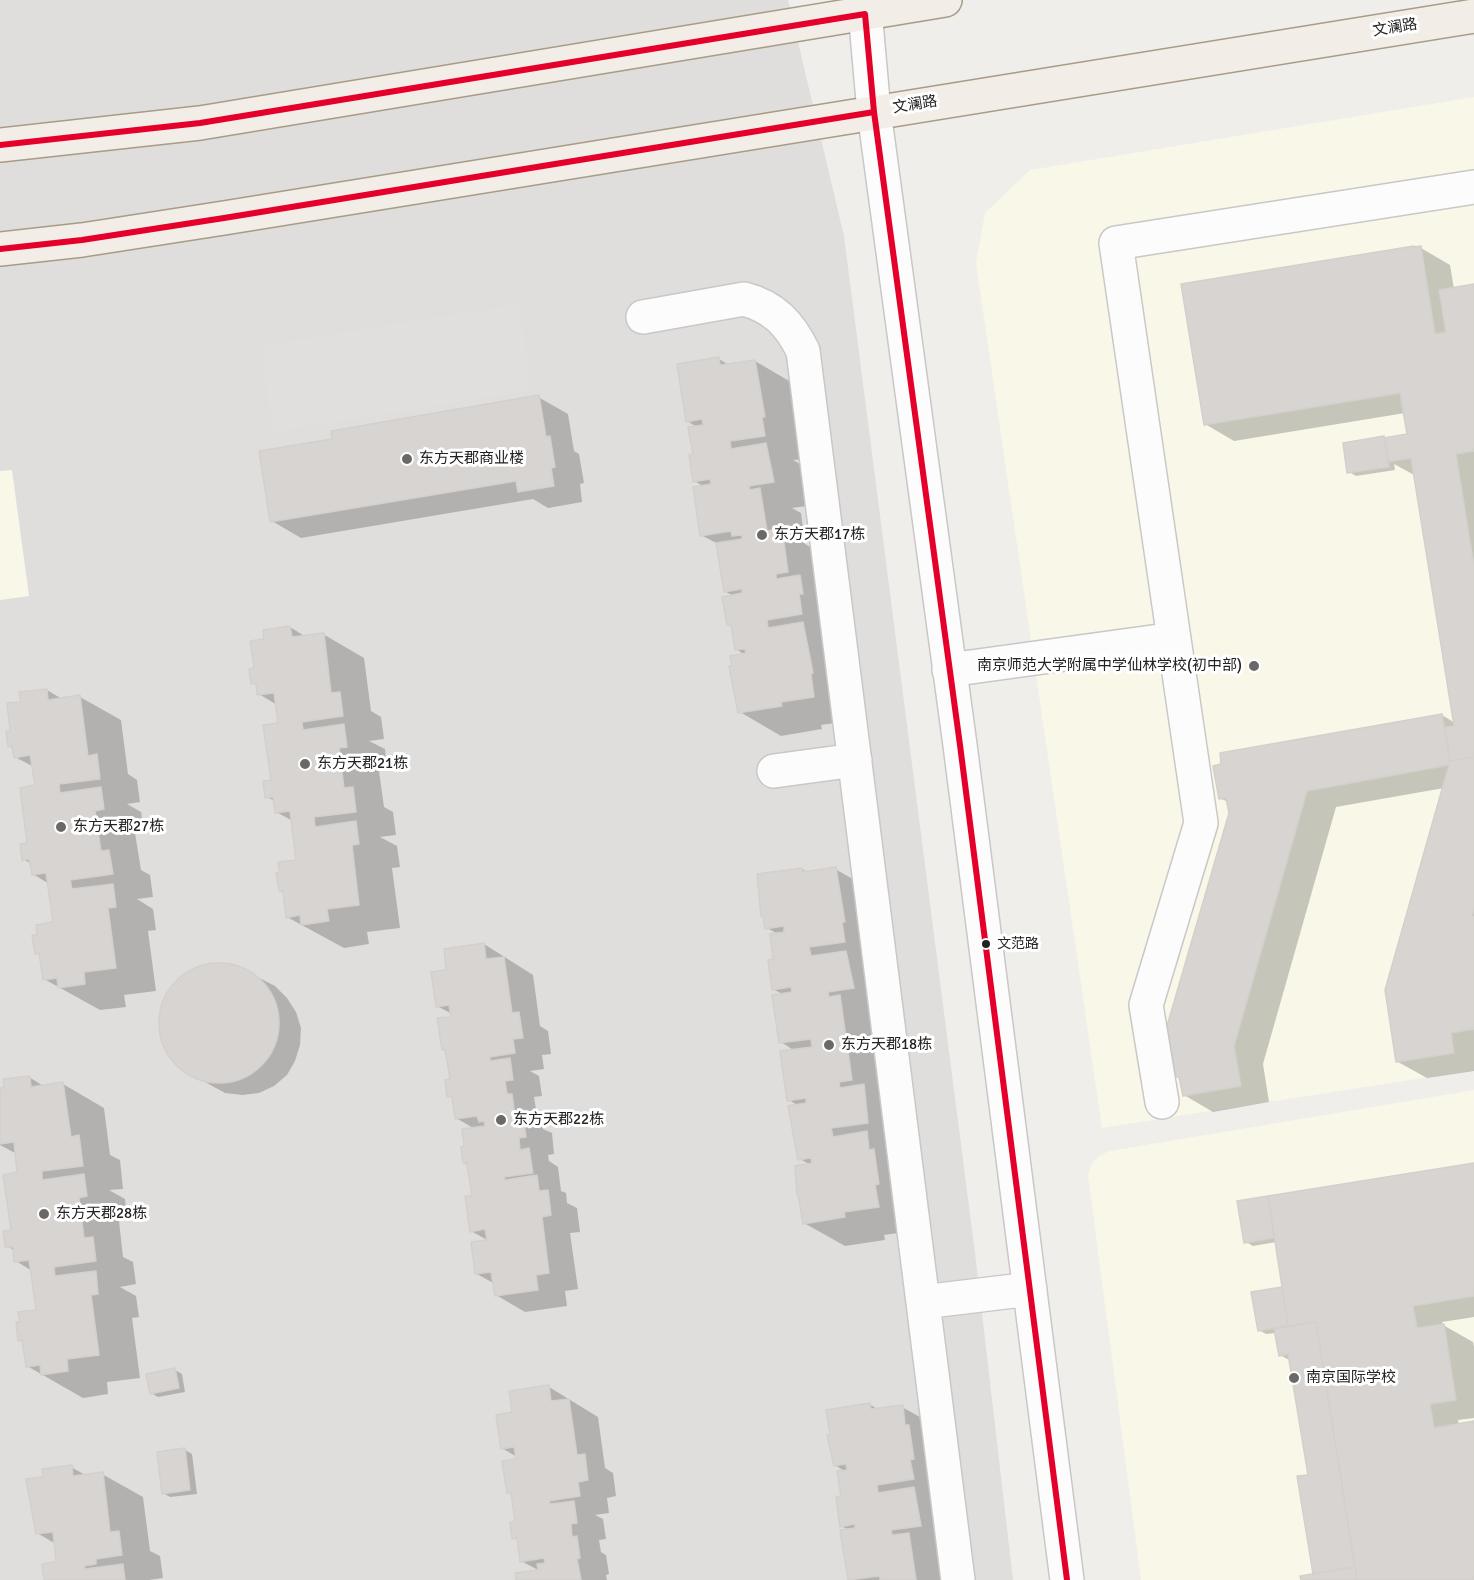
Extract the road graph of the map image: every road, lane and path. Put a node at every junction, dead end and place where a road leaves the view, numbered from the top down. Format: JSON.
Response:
{"nodes":[{"id":1,"x":945,"y":0,"type":"edge"},
{"id":2,"x":865,"y":7,"type":"edge"},
{"id":3,"x":1474,"y":16,"type":"edge"},
{"id":4,"x":874,"y":112,"type":"junction"},
{"id":5,"x":0,"y":145,"type":"edge"},
{"id":6,"x":1474,"y":188,"type":"edge"},
{"id":7,"x":0,"y":249,"type":"edge"},
{"id":8,"x":643,"y":317,"type":"dead end"},
{"id":9,"x":1174,"y":639,"type":"junction"},
{"id":10,"x":949,"y":670,"type":"junction"},
{"id":11,"x":855,"y":760,"type":"junction"},
{"id":12,"x":774,"y":771,"type":"dead end"},
{"id":13,"x":1162,"y":1102,"type":"dead end"},
{"id":14,"x":1030,"y":1289,"type":"junction"},
{"id":15,"x":923,"y":1302,"type":"junction"},
{"id":16,"x":958,"y":1580,"type":"edge"},
{"id":17,"x":1067,"y":1580,"type":"edge"}],
"edges":[{"from":1,"to":2,"type":"main road"},
{"from":2,"to":4,"type":"street"},
{"from":2,"to":5,"type":"main road"},
{"from":3,"to":4,"type":"main road","name":"文澜路"},
{"from":4,"to":7,"type":"main road","name":"文澜路"},
{"from":4,"to":10,"type":"street"},
{"from":6,"to":9,"type":"street"},
{"from":8,"to":11,"type":"street"},
{"from":9,"to":10,"type":"street"},
{"from":9,"to":13,"type":"street"},
{"from":10,"to":14,"type":"street"},
{"from":11,"to":12,"type":"street"},
{"from":11,"to":15,"type":"street"},
{"from":14,"to":15,"type":"street"},
{"from":14,"to":17,"type":"street"},
{"from":15,"to":16,"type":"street"}]}
